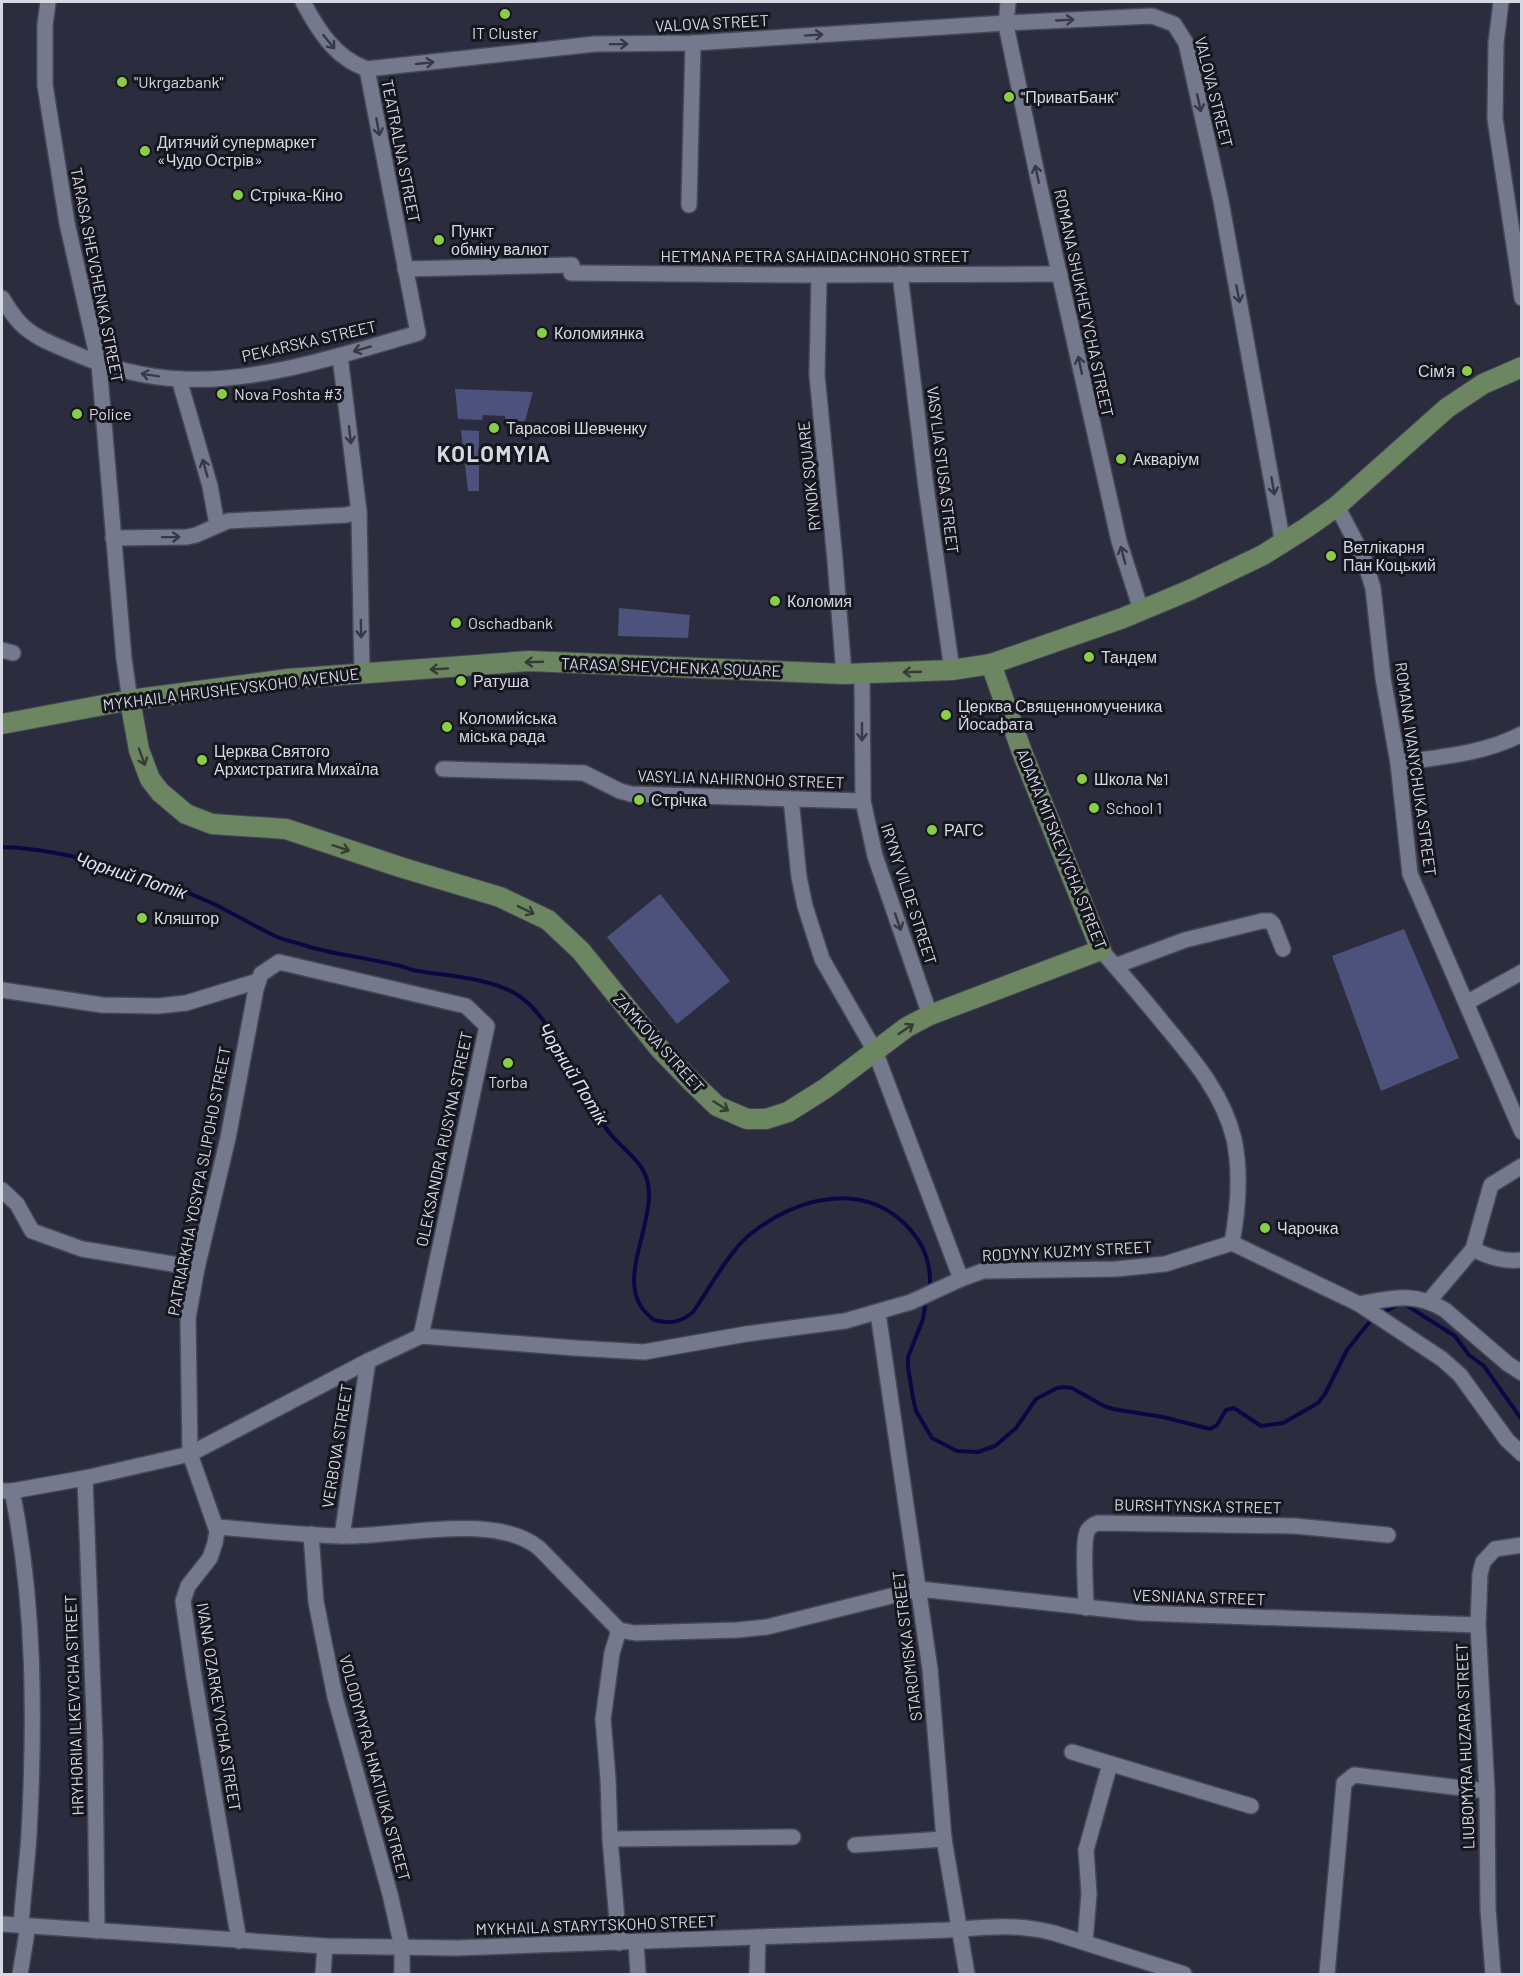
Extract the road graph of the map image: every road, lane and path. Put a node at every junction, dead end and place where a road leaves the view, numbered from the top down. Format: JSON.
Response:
{"nodes":[{"id":1,"x":48,"y":2,"type":"edge"},
{"id":2,"x":303,"y":2,"type":"edge"},
{"id":3,"x":1008,"y":2,"type":"edge"},
{"id":4,"x":1501,"y":2,"type":"edge"},
{"id":5,"x":1006,"y":23,"type":"junction"},
{"id":6,"x":693,"y":43,"type":"junction"},
{"id":7,"x":367,"y":69,"type":"junction"},
{"id":8,"x":689,"y":206,"type":"dead end"},
{"id":9,"x":405,"y":269,"type":"junction"},
{"id":10,"x":900,"y":274,"type":"junction"},
{"id":11,"x":1060,"y":274,"type":"junction"},
{"id":12,"x":819,"y":275,"type":"junction"},
{"id":13,"x":2,"y":298,"type":"edge"},
{"id":14,"x":1521,"y":298,"type":"edge"},
{"id":15,"x":418,"y":333,"type":"joint"},
{"id":16,"x":340,"y":356,"type":"junction"},
{"id":17,"x":99,"y":364,"type":"junction"},
{"id":18,"x":1521,"y":367,"type":"edge"},
{"id":19,"x":179,"y":379,"type":"junction"},
{"id":20,"x":1337,"y":506,"type":"junction"},
{"id":21,"x":359,"y":512,"type":"junction"},
{"id":22,"x":217,"y":525,"type":"junction"},
{"id":23,"x":113,"y":538,"type":"junction"},
{"id":24,"x":1283,"y":544,"type":"junction"},
{"id":25,"x":1141,"y":610,"type":"junction"},
{"id":26,"x":498,"y":664,"type":"joint"},
{"id":27,"x":991,"y":664,"type":"junction"},
{"id":28,"x":952,"y":670,"type":"junction"},
{"id":29,"x":362,"y":673,"type":"junction"},
{"id":30,"x":853,"y":674,"type":"junction"},
{"id":31,"x":130,"y":700,"type":"junction"},
{"id":32,"x":2,"y":724,"type":"edge"},
{"id":33,"x":1521,"y":734,"type":"edge"},
{"id":34,"x":1398,"y":763,"type":"junction"},
{"id":35,"x":443,"y":769,"type":"dead end"},
{"id":36,"x":791,"y":799,"type":"junction"},
{"id":37,"x":863,"y":801,"type":"junction"},
{"id":38,"x":1283,"y":949,"type":"dead end"},
{"id":39,"x":1101,"y":950,"type":"junction"},
{"id":40,"x":1116,"y":966,"type":"junction"},
{"id":41,"x":1521,"y":972,"type":"edge"},
{"id":42,"x":258,"y":981,"type":"junction"},
{"id":43,"x":2,"y":990,"type":"edge"},
{"id":44,"x":1466,"y":1003,"type":"junction"},
{"id":45,"x":930,"y":1015,"type":"junction"},
{"id":46,"x":875,"y":1051,"type":"junction"},
{"id":47,"x":1521,"y":1132,"type":"edge"},
{"id":48,"x":1521,"y":1166,"type":"edge"},
{"id":49,"x":2,"y":1190,"type":"edge"},
{"id":50,"x":1233,"y":1243,"type":"junction"},
{"id":51,"x":1473,"y":1249,"type":"junction"},
{"id":52,"x":1521,"y":1260,"type":"edge"},
{"id":53,"x":197,"y":1268,"type":"junction"},
{"id":54,"x":961,"y":1279,"type":"junction"},
{"id":55,"x":1429,"y":1301,"type":"junction"},
{"id":56,"x":1359,"y":1304,"type":"junction"},
{"id":57,"x":878,"y":1313,"type":"junction"},
{"id":58,"x":421,"y":1336,"type":"junction"},
{"id":59,"x":368,"y":1361,"type":"junction"},
{"id":60,"x":1521,"y":1373,"type":"edge"},
{"id":61,"x":190,"y":1454,"type":"junction"},
{"id":62,"x":1521,"y":1454,"type":"edge"},
{"id":63,"x":85,"y":1478,"type":"junction"},
{"id":64,"x":7,"y":1491,"type":"edge"},
{"id":65,"x":216,"y":1527,"type":"junction"},
{"id":66,"x":311,"y":1534,"type":"junction"},
{"id":67,"x":1388,"y":1534,"type":"dead end"},
{"id":68,"x":342,"y":1536,"type":"junction"},
{"id":69,"x":1521,"y":1545,"type":"edge"},
{"id":70,"x":919,"y":1589,"type":"junction"},
{"id":71,"x":1086,"y":1608,"type":"junction"},
{"id":72,"x":1479,"y":1625,"type":"junction"},
{"id":73,"x":619,"y":1630,"type":"junction"},
{"id":74,"x":1072,"y":1752,"type":"dead end"},
{"id":75,"x":1110,"y":1764,"type":"junction"},
{"id":76,"x":1487,"y":1791,"type":"junction"},
{"id":77,"x":1251,"y":1806,"type":"dead end"},
{"id":78,"x":793,"y":1837,"type":"dead end"},
{"id":79,"x":610,"y":1839,"type":"junction"},
{"id":80,"x":944,"y":1839,"type":"junction"},
{"id":81,"x":855,"y":1845,"type":"dead end"},
{"id":82,"x":2,"y":1924,"type":"edge"},
{"id":83,"x":25,"y":1926,"type":"junction"},
{"id":84,"x":958,"y":1929,"type":"junction"},
{"id":85,"x":97,"y":1932,"type":"junction"},
{"id":86,"x":759,"y":1937,"type":"junction"},
{"id":87,"x":239,"y":1941,"type":"junction"},
{"id":88,"x":636,"y":1942,"type":"junction"},
{"id":89,"x":1085,"y":1942,"type":"junction"},
{"id":90,"x":619,"y":1943,"type":"junction"},
{"id":91,"x":325,"y":1946,"type":"junction"},
{"id":92,"x":402,"y":1947,"type":"junction"},
{"id":93,"x":20,"y":1974,"type":"edge"},
{"id":94,"x":323,"y":1974,"type":"edge"},
{"id":95,"x":402,"y":1974,"type":"edge"},
{"id":96,"x":638,"y":1974,"type":"edge"},
{"id":97,"x":757,"y":1974,"type":"edge"},
{"id":98,"x":967,"y":1974,"type":"edge"},
{"id":99,"x":1184,"y":1974,"type":"edge"},
{"id":100,"x":1327,"y":1974,"type":"edge"},
{"id":101,"x":1493,"y":1974,"type":"edge"}],
"edges":[{"from":1,"to":17,"type":"street","name":"TARASA SHEVCHENKA STREET"},
{"from":2,"to":7,"type":"street","name":"TEATRALNA STREET","one_way":true},
{"from":3,"to":5,"type":"street","name":"ROMANA SHUKHEVYCHA STREET"},
{"from":4,"to":14,"type":"street"},
{"from":6,"to":5,"type":"street","name":"VALOVA STREET","one_way":true},
{"from":11,"to":5,"type":"street","name":"ROMANA SHUKHEVYCHA STREET","one_way":true},
{"from":5,"to":24,"type":"street","name":"VALOVA STREET","one_way":true},
{"from":7,"to":6,"type":"street","name":"VALOVA STREET","one_way":true},
{"from":6,"to":8,"type":"street"},
{"from":7,"to":9,"type":"street","name":"TEATRALNA STREET","one_way":true},
{"from":9,"to":12,"type":"street","name":"HETMANA PETRA SAHAIDACHNOHO STREET"},
{"from":9,"to":15,"type":"street","name":"TEATRALNA STREET"},
{"from":10,"to":11,"type":"street","name":"HETMANA PETRA SAHAIDACHNOHO STREET"},
{"from":10,"to":12,"type":"street","name":"HETMANA PETRA SAHAIDACHNOHO STREET"},
{"from":10,"to":28,"type":"street","name":"VASYLIA STUSA STREET"},
{"from":25,"to":11,"type":"street","name":"ROMANA SHUKHEVYCHA STREET","one_way":true},
{"from":12,"to":30,"type":"street","name":"RYNOK SQUARE"},
{"from":13,"to":17,"type":"street","name":"PEKARSKA STREET"},
{"from":15,"to":16,"type":"street","name":"PEKARSKA STREET","one_way":true},
{"from":16,"to":19,"type":"street","name":"PEKARSKA STREET"},
{"from":16,"to":21,"type":"street","one_way":true},
{"from":19,"to":17,"type":"street","name":"PEKARSKA STREET","one_way":true},
{"from":17,"to":23,"type":"street","name":"TARASA SHEVCHENKA STREET"},
{"from":18,"to":20,"type":"main road","name":"TARASA SHEVCHENKA SQUARE"},
{"from":22,"to":19,"type":"street","one_way":true},
{"from":20,"to":24,"type":"main road","name":"TARASA SHEVCHENKA SQUARE"},
{"from":20,"to":34,"type":"street","name":"ROMANA IVANYCHUKA STREET"},
{"from":21,"to":22,"type":"street"},
{"from":21,"to":29,"type":"street","one_way":true},
{"from":23,"to":22,"type":"street","one_way":true},
{"from":23,"to":31,"type":"street","name":"TARASA SHEVCHENKA STREET"},
{"from":24,"to":25,"type":"main road","name":"TARASA SHEVCHENKA SQUARE"},
{"from":25,"to":27,"type":"main road","name":"TARASA SHEVCHENKA SQUARE"},
{"from":26,"to":29,"type":"main road","name":"MYKHAILA HRUSHEVSKOHO AVENUE","one_way":true},
{"from":30,"to":26,"type":"main road","name":"TARASA SHEVCHENKA SQUARE","one_way":true},
{"from":27,"to":28,"type":"main road","name":"TARASA SHEVCHENKA SQUARE"},
{"from":27,"to":39,"type":"main road","name":"ADAMA MITSKEVYCHA STREET"},
{"from":28,"to":30,"type":"main road","name":"TARASA SHEVCHENKA SQUARE","one_way":true},
{"from":29,"to":31,"type":"main road","name":"MYKHAILA HRUSHEVSKOHO AVENUE"},
{"from":30,"to":37,"type":"street","name":"IRYNY VILDE STREET","one_way":true},
{"from":31,"to":32,"type":"main road","name":"MYKHAILA HRUSHEVSKOHO AVENUE"},
{"from":31,"to":46,"type":"main road","name":"ZAMKOVA STREET","one_way":true},
{"from":33,"to":34,"type":"street"},
{"from":34,"to":44,"type":"street","name":"ROMANA IVANYCHUKA STREET"},
{"from":35,"to":36,"type":"street","name":"VASYLIA NAHIRNOHO STREET"},
{"from":36,"to":37,"type":"street","name":"VASYLIA NAHIRNOHO STREET"},
{"from":36,"to":46,"type":"street"},
{"from":37,"to":45,"type":"street","name":"IRYNY VILDE STREET","one_way":true},
{"from":38,"to":40,"type":"street"},
{"from":39,"to":40,"type":"street","name":"ADAMA MITSKEVYCHA STREET"},
{"from":39,"to":45,"type":"main road","name":"ZAMKOVA STREET"},
{"from":40,"to":50,"type":"street","name":"ADAMA MITSKEVYCHA STREET"},
{"from":41,"to":44,"type":"street"},
{"from":42,"to":43,"type":"street"},
{"from":42,"to":53,"type":"street","name":"PATRIARKHA YOSYPA SLIPOHO STREET"},
{"from":42,"to":58,"type":"street","name":"OLEKSANDRA RUSYNA STREET"},
{"from":44,"to":47,"type":"street","name":"ROMANA IVANYCHUKA STREET"},
{"from":46,"to":45,"type":"main road","name":"ZAMKOVA STREET","one_way":true},
{"from":46,"to":54,"type":"street"},
{"from":48,"to":51,"type":"street"},
{"from":49,"to":53,"type":"street"},
{"from":50,"to":54,"type":"street","name":"RODYNY KUZMY STREET"},
{"from":50,"to":56,"type":"street"},
{"from":51,"to":52,"type":"street"},
{"from":51,"to":55,"type":"street"},
{"from":53,"to":61,"type":"street","name":"PATRIARKHA YOSYPA SLIPOHO STREET"},
{"from":54,"to":57,"type":"street","name":"RODYNY KUZMY STREET"},
{"from":55,"to":56,"type":"street"},
{"from":55,"to":60,"type":"street"},
{"from":56,"to":62,"type":"street"},
{"from":57,"to":58,"type":"street","name":"RODYNY KUZMY STREET"},
{"from":57,"to":70,"type":"street","name":"STAROMISKA STREET"},
{"from":58,"to":59,"type":"street"},
{"from":59,"to":61,"type":"street"},
{"from":59,"to":68,"type":"street","name":"VERBOVA STREET"},
{"from":61,"to":63,"type":"street"},
{"from":61,"to":65,"type":"street"},
{"from":63,"to":64,"type":"street"},
{"from":63,"to":85,"type":"street","name":"HRYHORIIA ILKEVYCHA STREET"},
{"from":64,"to":83,"type":"street"},
{"from":65,"to":66,"type":"street"},
{"from":65,"to":87,"type":"street","name":"IVANA OZARKEVYCHA STREET"},
{"from":66,"to":68,"type":"street"},
{"from":66,"to":92,"type":"street","name":"VOLODYMYRA HNATIUKA STREET"},
{"from":67,"to":71,"type":"street","name":"BURSHTYNSKA STREET"},
{"from":68,"to":73,"type":"street"},
{"from":69,"to":72,"type":"street","name":"LIUBOMYRA HUZARA STREET"},
{"from":70,"to":71,"type":"street","name":"VESNIANA STREET"},
{"from":70,"to":73,"type":"street","name":"VESNIANA STREET"},
{"from":70,"to":80,"type":"street","name":"STAROMISKA STREET"},
{"from":71,"to":72,"type":"street","name":"VESNIANA STREET"},
{"from":72,"to":76,"type":"street","name":"LIUBOMYRA HUZARA STREET"},
{"from":73,"to":79,"type":"street"},
{"from":74,"to":75,"type":"street"},
{"from":75,"to":77,"type":"street"},
{"from":75,"to":89,"type":"street"},
{"from":76,"to":100,"type":"street"},
{"from":76,"to":101,"type":"street","name":"LIUBOMYRA HUZARA STREET"},
{"from":78,"to":79,"type":"street"},
{"from":79,"to":90,"type":"street"},
{"from":80,"to":81,"type":"street"},
{"from":80,"to":84,"type":"street","name":"STAROMISKA STREET"},
{"from":82,"to":83,"type":"street","name":"MYKHAILA STARYTSKOHO STREET"},
{"from":83,"to":85,"type":"street","name":"MYKHAILA STARYTSKOHO STREET"},
{"from":83,"to":93,"type":"street"},
{"from":84,"to":86,"type":"street","name":"MYKHAILA STARYTSKOHO STREET"},
{"from":84,"to":89,"type":"street","name":"MYKHAILA STARYTSKOHO STREET"},
{"from":84,"to":98,"type":"street","name":"STAROMISKA STREET"},
{"from":85,"to":87,"type":"street","name":"MYKHAILA STARYTSKOHO STREET"},
{"from":86,"to":88,"type":"street","name":"MYKHAILA STARYTSKOHO STREET"},
{"from":86,"to":97,"type":"street"},
{"from":87,"to":91,"type":"street","name":"MYKHAILA STARYTSKOHO STREET"},
{"from":88,"to":90,"type":"street","name":"MYKHAILA STARYTSKOHO STREET"},
{"from":88,"to":96,"type":"street"},
{"from":89,"to":99,"type":"street","name":"MYKHAILA STARYTSKOHO STREET"},
{"from":90,"to":92,"type":"street","name":"MYKHAILA STARYTSKOHO STREET"},
{"from":91,"to":92,"type":"street","name":"MYKHAILA STARYTSKOHO STREET"},
{"from":91,"to":94,"type":"street"},
{"from":92,"to":95,"type":"street","name":"VOLODYMYRA HNATIUKA STREET"}]}
